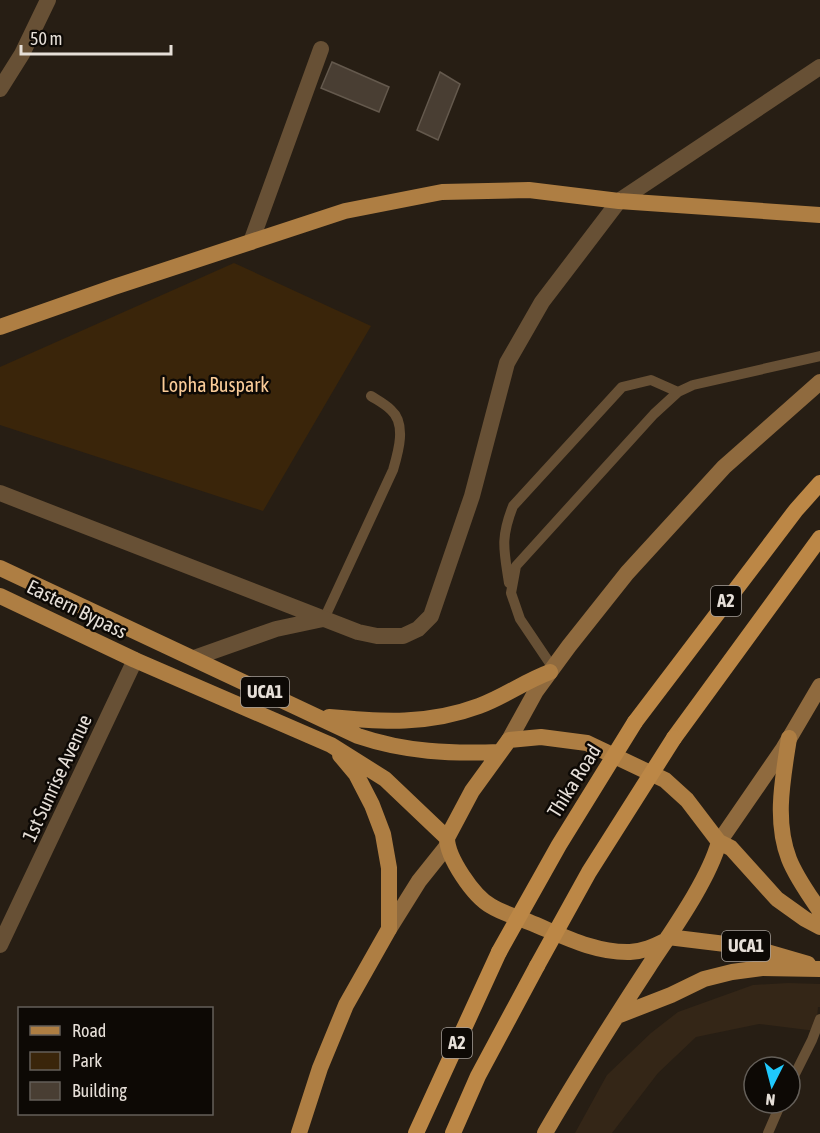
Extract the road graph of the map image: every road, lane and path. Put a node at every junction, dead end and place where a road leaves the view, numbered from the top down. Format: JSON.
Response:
{"nodes":[{"id":1,"x":48,"y":0,"type":"edge"},
{"id":2,"x":321,"y":49,"type":"dead end"},
{"id":3,"x":820,"y":67,"type":"edge"},
{"id":4,"x":0,"y":89,"type":"edge"},
{"id":5,"x":619,"y":201,"type":"junction"},
{"id":6,"x":820,"y":215,"type":"edge"},
{"id":7,"x":251,"y":242,"type":"junction"},
{"id":8,"x":0,"y":327,"type":"edge"},
{"id":9,"x":820,"y":356,"type":"edge"},
{"id":10,"x":820,"y":382,"type":"edge"},
{"id":11,"x":678,"y":392,"type":"junction"},
{"id":12,"x":371,"y":396,"type":"dead end"},
{"id":13,"x":820,"y":483,"type":"edge"},
{"id":14,"x":0,"y":493,"type":"edge"},
{"id":15,"x":820,"y":538,"type":"edge"},
{"id":16,"x":0,"y":568,"type":"edge"},
{"id":17,"x":511,"y":593,"type":"junction"},
{"id":18,"x":0,"y":596,"type":"edge"},
{"id":19,"x":324,"y":619,"type":"junction"},
{"id":20,"x":194,"y":658,"type":"junction"},
{"id":21,"x":135,"y":660,"type":"junction"},
{"id":22,"x":551,"y":670,"type":"junction"},
{"id":23,"x":820,"y":686,"type":"edge"},
{"id":24,"x":316,"y":716,"type":"junction"},
{"id":25,"x":789,"y":738,"type":"junction"},
{"id":26,"x":331,"y":745,"type":"junction"},
{"id":27,"x":504,"y":746,"type":"junction"},
{"id":28,"x":447,"y":842,"type":"junction"},
{"id":29,"x":719,"y":842,"type":"junction"},
{"id":30,"x":820,"y":911,"type":"edge"},
{"id":31,"x":820,"y":927,"type":"edge"},
{"id":32,"x":389,"y":929,"type":"junction"},
{"id":33,"x":667,"y":939,"type":"junction"},
{"id":34,"x":0,"y":945,"type":"edge"},
{"id":35,"x":820,"y":969,"type":"edge"},
{"id":36,"x":616,"y":1017,"type":"junction"},
{"id":37,"x":820,"y":1019,"type":"edge"},
{"id":38,"x":802,"y":1060,"type":"edge"},
{"id":39,"x":775,"y":1115,"type":"edge"},
{"id":40,"x":299,"y":1133,"type":"edge"},
{"id":41,"x":416,"y":1133,"type":"edge"},
{"id":42,"x":453,"y":1133,"type":"edge"},
{"id":43,"x":545,"y":1133,"type":"edge"},
{"id":44,"x":768,"y":1133,"type":"edge"}],
"edges":[{"from":1,"to":4,"type":"street"},
{"from":2,"to":7,"type":"street"},
{"from":3,"to":5,"type":"street"},
{"from":5,"to":6,"type":"main road"},
{"from":5,"to":7,"type":"main road"},
{"from":5,"to":19,"type":"street"},
{"from":7,"to":8,"type":"main road"},
{"from":9,"to":11,"type":"lane"},
{"from":10,"to":22,"type":"main road"},
{"from":11,"to":17,"type":"lane"},
{"from":11,"to":17,"type":"lane"},
{"from":12,"to":19,"type":"lane"},
{"from":13,"to":41,"type":"highway","name":"Thika Road","number":"A2","bridge":true},
{"from":14,"to":19,"type":"street"},
{"from":15,"to":42,"type":"highway","number":"A2","bridge":true},
{"from":16,"to":20,"type":"main road","name":"Eastern Bypass","number":"UCA1"},
{"from":17,"to":22,"type":"lane"},
{"from":18,"to":21,"type":"main road","name":"Eastern Bypass","number":"UCA1"},
{"from":19,"to":20,"type":"street"},
{"from":20,"to":24,"type":"main road","number":"UCA1"},
{"from":21,"to":26,"type":"main road","number":"UCA1"},
{"from":21,"to":34,"type":"street","name":"1st Sunrise Avenue"},
{"from":22,"to":24,"type":"main road"},
{"from":22,"to":27,"type":"main road"},
{"from":23,"to":25,"type":"main road"},
{"from":24,"to":27,"type":"main road","number":"UCA1"},
{"from":25,"to":29,"type":"main road"},
{"from":25,"to":30,"type":"main road"},
{"from":26,"to":28,"type":"main road","number":"UCA1"},
{"from":26,"to":32,"type":"main road"},
{"from":27,"to":28,"type":"main road"},
{"from":27,"to":29,"type":"main road"},
{"from":28,"to":32,"type":"main road"},
{"from":28,"to":33,"type":"main road"},
{"from":29,"to":31,"type":"main road"},
{"from":29,"to":33,"type":"main road"},
{"from":32,"to":40,"type":"main road"},
{"from":33,"to":35,"type":"main road","number":"UCA1"},
{"from":33,"to":36,"type":"main road"},
{"from":35,"to":36,"type":"main road"},
{"from":36,"to":43,"type":"main road"},
{"from":37,"to":38,"type":"lane"},
{"from":39,"to":44,"type":"lane"}]}
